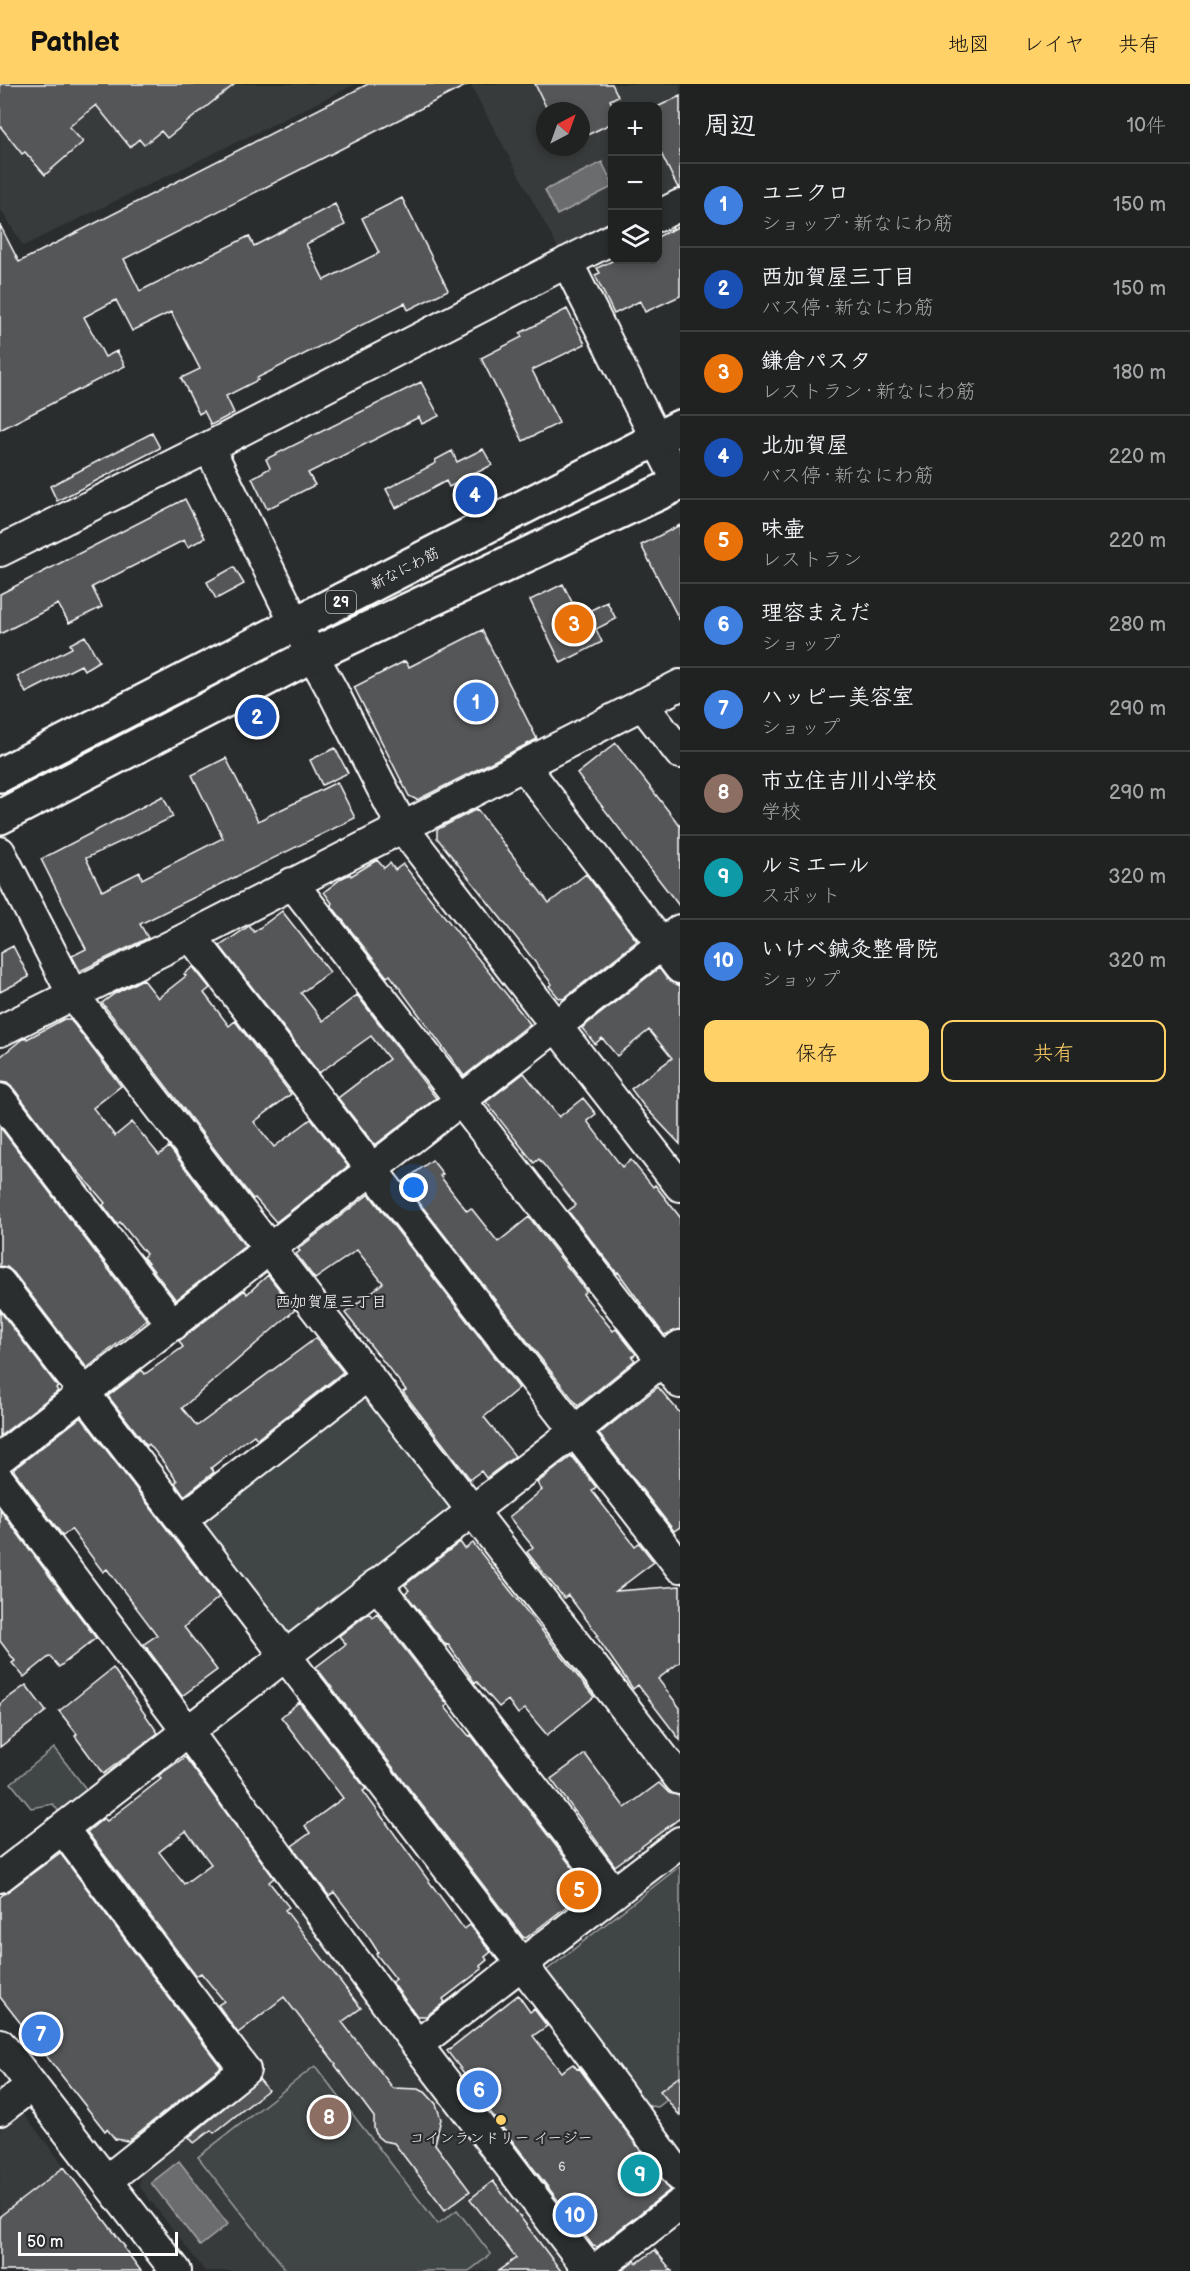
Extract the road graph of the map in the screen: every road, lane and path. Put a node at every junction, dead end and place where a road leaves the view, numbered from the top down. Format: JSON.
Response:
{"nodes":[{"id":1,"x":680,"y":205,"type":"edge"},
{"id":2,"x":662,"y":214,"type":"edge"},
{"id":3,"x":608,"y":241,"type":"edge"},
{"id":4,"x":567,"y":262,"type":"junction"},
{"id":5,"x":668,"y":433,"type":"edge"},
{"id":6,"x":209,"y":447,"type":"junction"},
{"id":7,"x":680,"y":484,"type":"edge"},
{"id":8,"x":0,"y":551,"type":"edge"},
{"id":9,"x":296,"y":625,"type":"junction"},
{"id":10,"x":312,"y":655,"type":"junction"},
{"id":11,"x":680,"y":685,"type":"edge"},
{"id":12,"x":642,"y":704,"type":"junction"},
{"id":13,"x":680,"y":753,"type":"edge"},
{"id":14,"x":524,"y":766,"type":"junction"},
{"id":15,"x":0,"y":775,"type":"edge"},
{"id":16,"x":0,"y":817,"type":"edge"},
{"id":17,"x":402,"y":827,"type":"junction"},
{"id":18,"x":0,"y":852,"type":"edge"},
{"id":19,"x":292,"y":883,"type":"junction"},
{"id":20,"x":191,"y":936,"type":"junction"},
{"id":21,"x":671,"y":937,"type":"edge"},
{"id":22,"x":680,"y":968,"type":"edge"},
{"id":23,"x":73,"y":994,"type":"junction"},
{"id":24,"x":556,"y":1027,"type":"junction"},
{"id":25,"x":0,"y":1031,"type":"edge"},
{"id":26,"x":0,"y":1099,"type":"edge"},
{"id":27,"x":461,"y":1101,"type":"junction"},
{"id":28,"x":373,"y":1170,"type":"junction"},
{"id":29,"x":680,"y":1186,"type":"edge"},
{"id":30,"x":270,"y":1250,"type":"junction"},
{"id":31,"x":0,"y":1283,"type":"edge"},
{"id":32,"x":173,"y":1324,"type":"junction"},
{"id":33,"x":674,"y":1363,"type":"edge"},
{"id":34,"x":368,"y":1375,"type":"junction"},
{"id":35,"x":84,"y":1393,"type":"junction"},
{"id":36,"x":574,"y":1432,"type":"junction"},
{"id":37,"x":0,"y":1458,"type":"edge"},
{"id":38,"x":0,"y":1481,"type":"edge"},
{"id":39,"x":473,"y":1510,"type":"junction"},
{"id":40,"x":181,"y":1520,"type":"junction"},
{"id":41,"x":680,"y":1567,"type":"edge"},
{"id":42,"x":377,"y":1584,"type":"junction"},
{"id":43,"x":284,"y":1655,"type":"junction"},
{"id":44,"x":187,"y":1731,"type":"junction"},
{"id":45,"x":680,"y":1779,"type":"edge"},
{"id":46,"x":63,"y":1829,"type":"junction"},
{"id":47,"x":680,"y":1842,"type":"edge"},
{"id":48,"x":0,"y":1877,"type":"edge"},
{"id":49,"x":614,"y":1893,"type":"junction"},
{"id":50,"x":521,"y":1964,"type":"junction"},
{"id":51,"x":0,"y":2044,"type":"edge"},
{"id":52,"x":417,"y":2045,"type":"junction"},
{"id":53,"x":32,"y":2085,"type":"junction"},
{"id":54,"x":0,"y":2110,"type":"edge"},
{"id":55,"x":680,"y":2176,"type":"edge"},
{"id":56,"x":106,"y":2181,"type":"junction"},
{"id":57,"x":680,"y":2204,"type":"edge"},
{"id":58,"x":176,"y":2271,"type":"edge"},
{"id":59,"x":592,"y":2271,"type":"edge"}],
"edges":[{"from":1,"to":2,"type":"street"},
{"from":3,"to":4,"type":"street"},
{"from":4,"to":5,"type":"street"},
{"from":4,"to":6,"type":"street"},
{"from":5,"to":7,"type":"street"},
{"from":5,"to":9,"type":"main road","name":"新なにわ筋","number":"29"},
{"from":6,"to":8,"type":"street"},
{"from":6,"to":9,"type":"street"},
{"from":7,"to":10,"type":"main road","number":"29"},
{"from":9,"to":10,"type":"street"},
{"from":9,"to":15,"type":"main road","name":"新なにわ筋","number":"29"},
{"from":10,"to":16,"type":"main road","number":"29"},
{"from":10,"to":17,"type":"street"},
{"from":11,"to":12,"type":"street"},
{"from":12,"to":13,"type":"street"},
{"from":12,"to":14,"type":"street"},
{"from":14,"to":17,"type":"street"},
{"from":14,"to":21,"type":"street"},
{"from":17,"to":19,"type":"street"},
{"from":17,"to":24,"type":"street"},
{"from":18,"to":23,"type":"street"},
{"from":19,"to":20,"type":"street"},
{"from":19,"to":27,"type":"street"},
{"from":20,"to":23,"type":"street"},
{"from":20,"to":28,"type":"street"},
{"from":21,"to":22,"type":"street"},
{"from":21,"to":24,"type":"street"},
{"from":23,"to":25,"type":"street"},
{"from":23,"to":30,"type":"street"},
{"from":24,"to":27,"type":"street"},
{"from":24,"to":29,"type":"street"},
{"from":26,"to":32,"type":"street"},
{"from":27,"to":28,"type":"street"},
{"from":27,"to":33,"type":"street"},
{"from":28,"to":30,"type":"street"},
{"from":28,"to":36,"type":"street"},
{"from":30,"to":32,"type":"street"},
{"from":30,"to":34,"type":"street"},
{"from":31,"to":35,"type":"street"},
{"from":32,"to":35,"type":"street"},
{"from":33,"to":36,"type":"street"},
{"from":34,"to":39,"type":"street"},
{"from":34,"to":40,"type":"street"},
{"from":35,"to":37,"type":"street"},
{"from":35,"to":40,"type":"street"},
{"from":36,"to":39,"type":"street"},
{"from":36,"to":41,"type":"street"},
{"from":38,"to":44,"type":"street"},
{"from":39,"to":42,"type":"street"},
{"from":39,"to":45,"type":"street"},
{"from":40,"to":43,"type":"street"},
{"from":42,"to":43,"type":"street"},
{"from":42,"to":49,"type":"street"},
{"from":43,"to":44,"type":"street"},
{"from":43,"to":50,"type":"street"},
{"from":44,"to":46,"type":"street"},
{"from":44,"to":52,"type":"street"},
{"from":46,"to":48,"type":"street"},
{"from":46,"to":56,"type":"street"},
{"from":47,"to":49,"type":"street"},
{"from":49,"to":50,"type":"street"},
{"from":50,"to":52,"type":"street"},
{"from":50,"to":55,"type":"street"},
{"from":51,"to":53,"type":"street"},
{"from":52,"to":59,"type":"street"},
{"from":53,"to":54,"type":"street"},
{"from":53,"to":56,"type":"street"},
{"from":56,"to":58,"type":"street"},
{"from":57,"to":59,"type":"street"}]}
